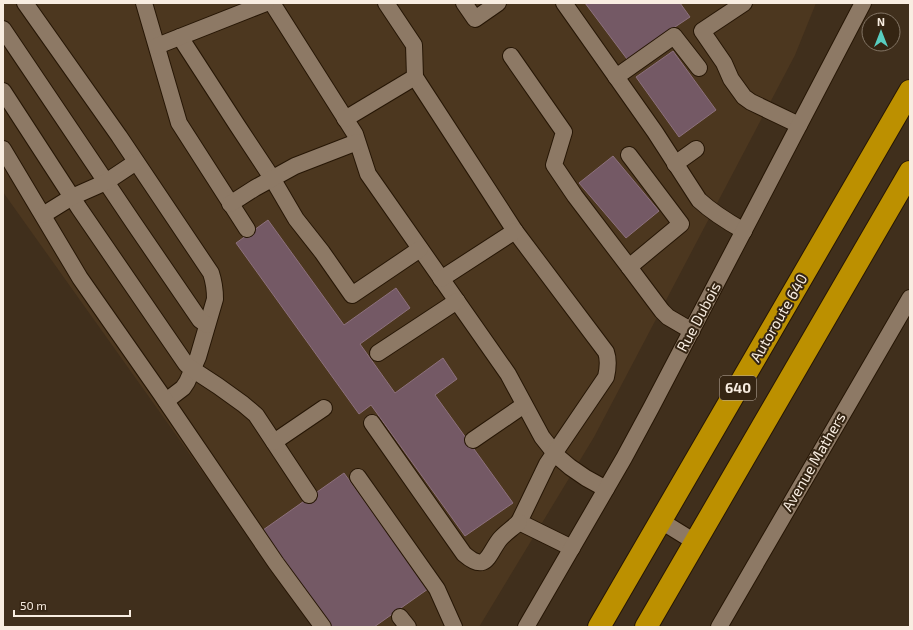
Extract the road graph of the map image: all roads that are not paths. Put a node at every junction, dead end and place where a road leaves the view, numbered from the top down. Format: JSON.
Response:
{"nodes":[{"id":1,"x":25,"y":3,"type":"edge"},
{"id":2,"x":144,"y":3,"type":"edge"},
{"id":3,"x":266,"y":3,"type":"edge"},
{"id":4,"x":272,"y":3,"type":"edge"},
{"id":5,"x":386,"y":3,"type":"edge"},
{"id":6,"x":464,"y":3,"type":"edge"},
{"id":7,"x":498,"y":3,"type":"edge"},
{"id":8,"x":564,"y":3,"type":"edge"},
{"id":9,"x":744,"y":3,"type":"edge"},
{"id":10,"x":863,"y":3,"type":"edge"},
{"id":11,"x":3,"y":29,"type":"edge"},
{"id":12,"x":180,"y":37,"type":"junction"},
{"id":13,"x":157,"y":46,"type":"junction"},
{"id":14,"x":511,"y":56,"type":"dead end"},
{"id":15,"x":699,"y":68,"type":"dead end"},
{"id":16,"x":415,"y":77,"type":"junction"},
{"id":17,"x":616,"y":77,"type":"junction"},
{"id":18,"x":910,"y":91,"type":"edge"},
{"id":19,"x":3,"y":92,"type":"edge"},
{"id":20,"x":345,"y":119,"type":"junction"},
{"id":21,"x":799,"y":125,"type":"junction"},
{"id":22,"x":357,"y":142,"type":"junction"},
{"id":23,"x":3,"y":149,"type":"edge"},
{"id":24,"x":696,"y":149,"type":"dead end"},
{"id":25,"x":629,"y":155,"type":"dead end"},
{"id":26,"x":136,"y":162,"type":"junction"},
{"id":27,"x":675,"y":164,"type":"junction"},
{"id":28,"x":910,"y":172,"type":"edge"},
{"id":29,"x":272,"y":178,"type":"junction"},
{"id":30,"x":106,"y":182,"type":"junction"},
{"id":31,"x":72,"y":197,"type":"junction"},
{"id":32,"x":230,"y":204,"type":"junction"},
{"id":33,"x":43,"y":215,"type":"junction"},
{"id":34,"x":246,"y":229,"type":"dead end"},
{"id":35,"x":514,"y":231,"type":"junction"},
{"id":36,"x":744,"y":231,"type":"junction"},
{"id":37,"x":420,"y":249,"type":"junction"},
{"id":38,"x":629,"y":267,"type":"junction"},
{"id":39,"x":441,"y":279,"type":"junction"},
{"id":40,"x":910,"y":298,"type":"edge"},
{"id":41,"x":456,"y":301,"type":"junction"},
{"id":42,"x":207,"y":325,"type":"junction"},
{"id":43,"x":692,"y":331,"type":"junction"},
{"id":44,"x":378,"y":353,"type":"dead end"},
{"id":45,"x":192,"y":369,"type":"junction"},
{"id":46,"x":166,"y":401,"type":"junction"},
{"id":47,"x":524,"y":405,"type":"junction"},
{"id":48,"x":324,"y":408,"type":"dead end"},
{"id":49,"x":372,"y":423,"type":"dead end"},
{"id":50,"x":473,"y":440,"type":"dead end"},
{"id":51,"x":274,"y":442,"type":"junction"},
{"id":52,"x":555,"y":453,"type":"junction"},
{"id":53,"x":358,"y":477,"type":"dead end"},
{"id":54,"x":606,"y":489,"type":"junction"},
{"id":55,"x":309,"y":494,"type":"dead end"},
{"id":56,"x":661,"y":521,"type":"junction"},
{"id":57,"x":519,"y":522,"type":"junction"},
{"id":58,"x":695,"y":542,"type":"junction"},
{"id":59,"x":572,"y":548,"type":"junction"},
{"id":60,"x":632,"y":571,"type":"junction"},
{"id":61,"x":665,"y":594,"type":"junction"},
{"id":62,"x":323,"y":627,"type":"edge"},
{"id":63,"x":454,"y":627,"type":"edge"},
{"id":64,"x":526,"y":627,"type":"edge"},
{"id":65,"x":599,"y":627,"type":"edge"},
{"id":66,"x":611,"y":627,"type":"edge"},
{"id":67,"x":637,"y":627,"type":"edge"},
{"id":68,"x":646,"y":627,"type":"edge"},
{"id":69,"x":719,"y":627,"type":"edge"}],
"edges":[{"from":1,"to":26,"type":"street"},
{"from":2,"to":13,"type":"street"},
{"from":3,"to":12,"type":"street"},
{"from":4,"to":20,"type":"street"},
{"from":5,"to":16,"type":"street"},
{"from":6,"to":7,"type":"street"},
{"from":8,"to":17,"type":"street"},
{"from":9,"to":21,"type":"street"},
{"from":10,"to":21,"type":"street","name":"Rue Dubois"},
{"from":11,"to":30,"type":"street"},
{"from":12,"to":13,"type":"street"},
{"from":12,"to":29,"type":"street"},
{"from":13,"to":32,"type":"street"},
{"from":14,"to":38,"type":"street"},
{"from":15,"to":17,"type":"street"},
{"from":16,"to":20,"type":"street"},
{"from":16,"to":35,"type":"street"},
{"from":17,"to":27,"type":"street"},
{"from":18,"to":56,"type":"highway","name":"Autoroute 640","number":"640"},
{"from":19,"to":31,"type":"street"},
{"from":20,"to":22,"type":"street"},
{"from":21,"to":36,"type":"street","name":"Rue Dubois"},
{"from":22,"to":29,"type":"street"},
{"from":22,"to":37,"type":"street"},
{"from":23,"to":33,"type":"street"},
{"from":24,"to":27,"type":"street"},
{"from":25,"to":38,"type":"street"},
{"from":26,"to":30,"type":"street"},
{"from":26,"to":42,"type":"street"},
{"from":27,"to":36,"type":"street"},
{"from":28,"to":58,"type":"highway","number":"640"},
{"from":29,"to":32,"type":"street"},
{"from":29,"to":37,"type":"street"},
{"from":30,"to":31,"type":"street"},
{"from":30,"to":42,"type":"street"},
{"from":31,"to":33,"type":"street"},
{"from":31,"to":45,"type":"street"},
{"from":32,"to":34,"type":"street"},
{"from":33,"to":46,"type":"street"},
{"from":35,"to":39,"type":"street"},
{"from":35,"to":52,"type":"street"},
{"from":36,"to":43,"type":"street","name":"Rue Dubois"},
{"from":37,"to":39,"type":"street"},
{"from":38,"to":43,"type":"street"},
{"from":39,"to":41,"type":"street"},
{"from":40,"to":69,"type":"street","name":"Avenue Mathers"},
{"from":41,"to":44,"type":"street"},
{"from":41,"to":47,"type":"street"},
{"from":42,"to":45,"type":"street"},
{"from":43,"to":54,"type":"street","name":"Rue Dubois"},
{"from":45,"to":46,"type":"street"},
{"from":45,"to":51,"type":"street"},
{"from":46,"to":62,"type":"street"},
{"from":47,"to":50,"type":"street"},
{"from":47,"to":52,"type":"street"},
{"from":48,"to":51,"type":"street"},
{"from":49,"to":57,"type":"street"},
{"from":51,"to":55,"type":"street"},
{"from":52,"to":54,"type":"street"},
{"from":52,"to":57,"type":"street"},
{"from":53,"to":63,"type":"street"},
{"from":54,"to":59,"type":"street","name":"Rue Dubois"},
{"from":56,"to":58,"type":"street"},
{"from":56,"to":60,"type":"highway","name":"Autoroute 640","number":"640"},
{"from":57,"to":59,"type":"street"},
{"from":58,"to":61,"type":"highway","number":"640"},
{"from":59,"to":64,"type":"street","name":"Rue Dubois"},
{"from":60,"to":65,"type":"highway","name":"Autoroute 640","number":"640"},
{"from":60,"to":66,"type":"street"},
{"from":61,"to":67,"type":"street"},
{"from":61,"to":68,"type":"highway","number":"640"}]}
